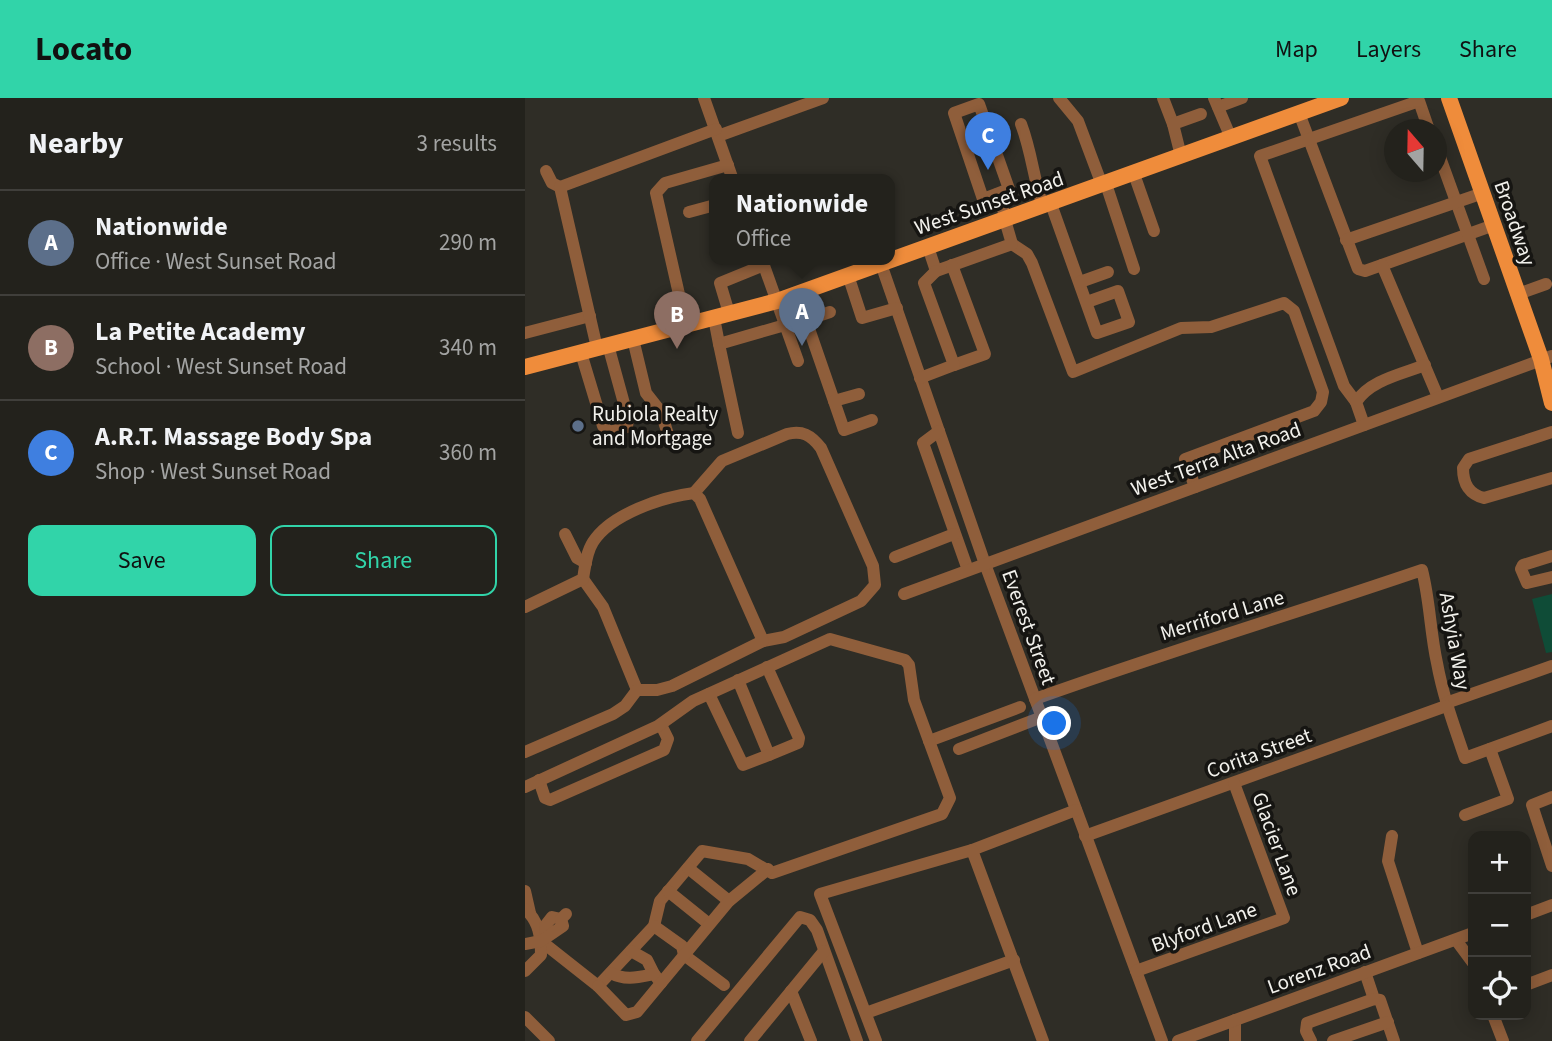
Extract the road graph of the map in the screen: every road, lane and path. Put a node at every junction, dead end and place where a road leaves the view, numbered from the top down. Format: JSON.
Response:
{"nodes":[{"id":1,"x":704,"y":98,"type":"edge"},
{"id":2,"x":823,"y":98,"type":"edge"},
{"id":3,"x":1059,"y":98,"type":"edge"},
{"id":4,"x":1163,"y":98,"type":"edge"},
{"id":5,"x":1242,"y":98,"type":"edge"},
{"id":6,"x":1341,"y":98,"type":"edge"},
{"id":7,"x":1449,"y":98,"type":"edge"},
{"id":8,"x":1320,"y":101,"type":"edge"},
{"id":9,"x":1216,"y":103,"type":"edge"},
{"id":10,"x":1299,"y":113,"type":"junction"},
{"id":11,"x":1201,"y":114,"type":"dead end"},
{"id":12,"x":1425,"y":119,"type":"edge"},
{"id":13,"x":1021,"y":124,"type":"dead end"},
{"id":14,"x":1173,"y":124,"type":"junction"},
{"id":15,"x":717,"y":133,"type":"junction"},
{"id":16,"x":1231,"y":138,"type":"junction"},
{"id":17,"x":1309,"y":139,"type":"junction"},
{"id":18,"x":1181,"y":156,"type":"junction"},
{"id":19,"x":728,"y":165,"type":"junction"},
{"id":20,"x":546,"y":171,"type":"dead end"},
{"id":21,"x":731,"y":174,"type":"edge"},
{"id":22,"x":1134,"y":174,"type":"junction"},
{"id":23,"x":1447,"y":177,"type":"edge"},
{"id":24,"x":1104,"y":185,"type":"junction"},
{"id":25,"x":560,"y":187,"type":"junction"},
{"id":26,"x":1483,"y":193,"type":"junction"},
{"id":27,"x":997,"y":194,"type":"junction"},
{"id":28,"x":1456,"y":202,"type":"junction"},
{"id":29,"x":1047,"y":205,"type":"junction"},
{"id":30,"x":709,"y":207,"type":"edge"},
{"id":31,"x":689,"y":212,"type":"dead end"},
{"id":32,"x":1006,"y":220,"type":"junction"},
{"id":33,"x":1494,"y":225,"type":"junction"},
{"id":34,"x":1154,"y":231,"type":"dead end"},
{"id":35,"x":1468,"y":234,"type":"junction"},
{"id":36,"x":1346,"y":240,"type":"junction"},
{"id":37,"x":1012,"y":244,"type":"junction"},
{"id":38,"x":928,"y":247,"type":"junction"},
{"id":39,"x":895,"y":259,"type":"edge"},
{"id":40,"x":759,"y":265,"type":"edge"},
{"id":41,"x":764,"y":265,"type":"edge"},
{"id":42,"x":878,"y":265,"type":"edge"},
{"id":43,"x":881,"y":265,"type":"edge"},
{"id":44,"x":952,"y":265,"type":"junction"},
{"id":45,"x":1382,"y":265,"type":"junction"},
{"id":46,"x":1134,"y":269,"type":"dead end"},
{"id":47,"x":936,"y":271,"type":"junction"},
{"id":48,"x":1108,"y":272,"type":"dead end"},
{"id":49,"x":848,"y":275,"type":"junction"},
{"id":50,"x":1484,"y":279,"type":"dead end"},
{"id":51,"x":1080,"y":282,"type":"junction"},
{"id":52,"x":1546,"y":284,"type":"dead end"},
{"id":53,"x":797,"y":293,"type":"junction"},
{"id":54,"x":1518,"y":294,"type":"junction"},
{"id":55,"x":777,"y":301,"type":"junction"},
{"id":56,"x":1087,"y":302,"type":"dead end"},
{"id":57,"x":897,"y":308,"type":"junction"},
{"id":58,"x":829,"y":312,"type":"dead end"},
{"id":59,"x":590,"y":316,"type":"junction"},
{"id":60,"x":721,"y":316,"type":"junction"},
{"id":61,"x":806,"y":320,"type":"junction"},
{"id":62,"x":686,"y":325,"type":"junction"},
{"id":63,"x":785,"y":325,"type":"junction"},
{"id":64,"x":525,"y":333,"type":"edge"},
{"id":65,"x":633,"y":339,"type":"junction"},
{"id":66,"x":719,"y":344,"type":"junction"},
{"id":67,"x":595,"y":349,"type":"junction"},
{"id":68,"x":1546,"y":358,"type":"edge"},
{"id":69,"x":798,"y":361,"type":"dead end"},
{"id":70,"x":954,"y":365,"type":"junction"},
{"id":71,"x":1426,"y":365,"type":"junction"},
{"id":72,"x":525,"y":367,"type":"edge"},
{"id":73,"x":921,"y":378,"type":"junction"},
{"id":74,"x":859,"y":394,"type":"dead end"},
{"id":75,"x":1438,"y":397,"type":"junction"},
{"id":76,"x":834,"y":401,"type":"junction"},
{"id":77,"x":1356,"y":402,"type":"junction"},
{"id":78,"x":1552,"y":403,"type":"edge"},
{"id":79,"x":872,"y":420,"type":"dead end"},
{"id":80,"x":1364,"y":425,"type":"junction"},
{"id":81,"x":939,"y":432,"type":"junction"},
{"id":82,"x":1552,"y":432,"type":"edge"},
{"id":83,"x":739,"y":433,"type":"dead end"},
{"id":84,"x":670,"y":441,"type":"dead end"},
{"id":85,"x":1552,"y":478,"type":"edge"},
{"id":86,"x":1195,"y":486,"type":"junction"},
{"id":87,"x":694,"y":493,"type":"junction"},
{"id":88,"x":565,"y":534,"type":"dead end"},
{"id":89,"x":954,"y":534,"type":"junction"},
{"id":90,"x":1552,"y":556,"type":"edge"},
{"id":91,"x":895,"y":557,"type":"dead end"},
{"id":92,"x":586,"y":563,"type":"junction"},
{"id":93,"x":985,"y":564,"type":"junction"},
{"id":94,"x":968,"y":570,"type":"junction"},
{"id":95,"x":1422,"y":570,"type":"joint"},
{"id":96,"x":1552,"y":577,"type":"edge"},
{"id":97,"x":583,"y":579,"type":"junction"},
{"id":98,"x":904,"y":594,"type":"dead end"},
{"id":99,"x":525,"y":607,"type":"edge"},
{"id":100,"x":763,"y":641,"type":"junction"},
{"id":101,"x":1552,"y":666,"type":"edge"},
{"id":102,"x":767,"y":667,"type":"junction"},
{"id":103,"x":738,"y":680,"type":"junction"},
{"id":104,"x":637,"y":690,"type":"junction"},
{"id":105,"x":709,"y":694,"type":"junction"},
{"id":106,"x":1035,"y":699,"type":"junction"},
{"id":107,"x":1446,"y":704,"type":"junction"},
{"id":108,"x":1020,"y":707,"type":"dead end"},
{"id":109,"x":1042,"y":717,"type":"junction"},
{"id":110,"x":661,"y":725,"type":"junction"},
{"id":111,"x":1552,"y":726,"type":"edge"},
{"id":112,"x":929,"y":741,"type":"junction"},
{"id":113,"x":959,"y":749,"type":"dead end"},
{"id":114,"x":1490,"y":749,"type":"junction"},
{"id":115,"x":525,"y":752,"type":"edge"},
{"id":116,"x":769,"y":755,"type":"junction"},
{"id":117,"x":539,"y":780,"type":"junction"},
{"id":118,"x":1234,"y":783,"type":"junction"},
{"id":119,"x":525,"y":786,"type":"edge"},
{"id":120,"x":1552,"y":797,"type":"edge"},
{"id":121,"x":1076,"y":810,"type":"junction"},
{"id":122,"x":1465,"y":815,"type":"dead end"},
{"id":123,"x":1085,"y":836,"type":"junction"},
{"id":124,"x":1392,"y":836,"type":"dead end"},
{"id":125,"x":972,"y":850,"type":"junction"},
{"id":126,"x":1552,"y":866,"type":"edge"},
{"id":127,"x":688,"y":868,"type":"junction"},
{"id":128,"x":768,"y":869,"type":"junction"},
{"id":129,"x":525,"y":891,"type":"edge"},
{"id":130,"x":668,"y":891,"type":"junction"},
{"id":131,"x":729,"y":901,"type":"junction"},
{"id":132,"x":1552,"y":905,"type":"edge"},
{"id":133,"x":527,"y":911,"type":"edge"},
{"id":134,"x":1531,"y":913,"type":"edge"},
{"id":135,"x":565,"y":915,"type":"dead end"},
{"id":136,"x":1284,"y":918,"type":"joint"},
{"id":137,"x":709,"y":925,"type":"junction"},
{"id":138,"x":655,"y":926,"type":"junction"},
{"id":139,"x":1468,"y":935,"type":"edge"},
{"id":140,"x":544,"y":938,"type":"junction"},
{"id":141,"x":1456,"y":940,"type":"junction"},
{"id":142,"x":525,"y":944,"type":"edge"},
{"id":143,"x":631,"y":951,"type":"junction"},
{"id":144,"x":824,"y":951,"type":"junction"},
{"id":145,"x":1418,"y":953,"type":"junction"},
{"id":146,"x":684,"y":955,"type":"junction"},
{"id":147,"x":1469,"y":957,"type":"edge"},
{"id":148,"x":1014,"y":960,"type":"junction"},
{"id":149,"x":525,"y":971,"type":"edge"},
{"id":150,"x":1136,"y":971,"type":"junction"},
{"id":151,"x":1365,"y":972,"type":"junction"},
{"id":152,"x":611,"y":973,"type":"junction"},
{"id":153,"x":1552,"y":975,"type":"edge"},
{"id":154,"x":657,"y":979,"type":"junction"},
{"id":155,"x":1531,"y":983,"type":"edge"},
{"id":156,"x":724,"y":985,"type":"dead end"},
{"id":157,"x":598,"y":986,"type":"junction"},
{"id":158,"x":791,"y":991,"type":"junction"},
{"id":159,"x":1374,"y":999,"type":"junction"},
{"id":160,"x":866,"y":1013,"type":"junction"},
{"id":161,"x":525,"y":1017,"type":"edge"},
{"id":162,"x":1235,"y":1020,"type":"junction"},
{"id":163,"x":1495,"y":1020,"type":"edge"},
{"id":164,"x":1388,"y":1022,"type":"junction"},
{"id":165,"x":760,"y":1028,"type":"junction"},
{"id":166,"x":1208,"y":1036,"type":"edge"},
{"id":167,"x":1342,"y":1040,"type":"edge"},
{"id":168,"x":549,"y":1041,"type":"edge"},
{"id":169,"x":697,"y":1041,"type":"edge"},
{"id":170,"x":750,"y":1041,"type":"edge"},
{"id":171,"x":765,"y":1041,"type":"edge"},
{"id":172,"x":811,"y":1041,"type":"edge"},
{"id":173,"x":857,"y":1041,"type":"edge"},
{"id":174,"x":876,"y":1041,"type":"edge"},
{"id":175,"x":1043,"y":1041,"type":"edge"},
{"id":176,"x":1162,"y":1041,"type":"edge"},
{"id":177,"x":1178,"y":1041,"type":"edge"},
{"id":178,"x":1235,"y":1041,"type":"edge"},
{"id":179,"x":1311,"y":1041,"type":"edge"},
{"id":180,"x":1394,"y":1041,"type":"edge"},
{"id":181,"x":1503,"y":1041,"type":"edge"}],
"edges":[{"from":1,"to":15,"type":"street"},
{"from":2,"to":15,"type":"street"},
{"from":3,"to":24,"type":"street"},
{"from":4,"to":14,"type":"street"},
{"from":5,"to":9,"type":"street"},
{"from":6,"to":8,"type":"main road","name":"West Sunset Road"},
{"from":7,"to":26,"type":"main road","name":"Broadway"},
{"from":8,"to":10,"type":"main road","name":"West Sunset Road"},
{"from":9,"to":16,"type":"street"},
{"from":10,"to":16,"type":"main road","name":"West Sunset Road"},
{"from":10,"to":17,"type":"street"},
{"from":11,"to":14,"type":"street"},
{"from":12,"to":17,"type":"street"},
{"from":13,"to":29,"type":"street"},
{"from":14,"to":18,"type":"street"},
{"from":15,"to":19,"type":"street"},
{"from":15,"to":25,"type":"street"},
{"from":16,"to":18,"type":"main road","name":"West Sunset Road"},
{"from":17,"to":36,"type":"street"},
{"from":17,"to":77,"type":"street"},
{"from":18,"to":22,"type":"main road","name":"West Sunset Road"},
{"from":19,"to":21,"type":"street"},
{"from":19,"to":62,"type":"street"},
{"from":20,"to":25,"type":"street"},
{"from":22,"to":24,"type":"main road","name":"West Sunset Road"},
{"from":22,"to":34,"type":"street"},
{"from":23,"to":28,"type":"street"},
{"from":24,"to":29,"type":"main road","name":"West Sunset Road"},
{"from":24,"to":46,"type":"street"},
{"from":25,"to":59,"type":"street"},
{"from":26,"to":28,"type":"street"},
{"from":26,"to":33,"type":"main road","name":"Broadway"},
{"from":27,"to":27,"type":"street"},
{"from":27,"to":32,"type":"street"},
{"from":28,"to":35,"type":"street"},
{"from":28,"to":36,"type":"street"},
{"from":29,"to":32,"type":"main road","name":"West Sunset Road"},
{"from":29,"to":51,"type":"street"},
{"from":30,"to":31,"type":"street"},
{"from":32,"to":37,"type":"street"},
{"from":32,"to":38,"type":"main road","name":"West Sunset Road"},
{"from":33,"to":35,"type":"street"},
{"from":33,"to":54,"type":"main road","name":"Broadway"},
{"from":35,"to":45,"type":"street"},
{"from":35,"to":50,"type":"street"},
{"from":36,"to":45,"type":"street"},
{"from":37,"to":44,"type":"street"},
{"from":37,"to":86,"type":"street"},
{"from":38,"to":39,"type":"main road","name":"West Sunset Road"},
{"from":38,"to":47,"type":"street"},
{"from":40,"to":60,"type":"street"},
{"from":41,"to":55,"type":"street"},
{"from":42,"to":49,"type":"main road","name":"West Sunset Road"},
{"from":43,"to":57,"type":"street","name":"Everest Street"},
{"from":44,"to":47,"type":"street"},
{"from":44,"to":70,"type":"street"},
{"from":45,"to":71,"type":"street"},
{"from":47,"to":70,"type":"street"},
{"from":48,"to":51,"type":"street"},
{"from":49,"to":53,"type":"main road","name":"West Sunset Road"},
{"from":49,"to":57,"type":"street"},
{"from":51,"to":56,"type":"street"},
{"from":52,"to":54,"type":"street"},
{"from":53,"to":55,"type":"main road","name":"West Sunset Road"},
{"from":53,"to":61,"type":"street"},
{"from":54,"to":68,"type":"main road","name":"Broadway"},
{"from":55,"to":60,"type":"main road","name":"West Sunset Road"},
{"from":55,"to":63,"type":"street"},
{"from":57,"to":73,"type":"street","name":"Everest Street"},
{"from":58,"to":61,"type":"street"},
{"from":59,"to":64,"type":"street"},
{"from":59,"to":67,"type":"street"},
{"from":60,"to":62,"type":"main road","name":"West Sunset Road"},
{"from":60,"to":66,"type":"street"},
{"from":61,"to":76,"type":"street"},
{"from":62,"to":65,"type":"main road","name":"West Sunset Road"},
{"from":63,"to":66,"type":"street"},
{"from":63,"to":69,"type":"street"},
{"from":65,"to":67,"type":"main road","name":"West Sunset Road"},
{"from":65,"to":84,"type":"street"},
{"from":66,"to":83,"type":"street"},
{"from":67,"to":67,"type":"street"},
{"from":67,"to":72,"type":"main road","name":"West Sunset Road"},
{"from":68,"to":75,"type":"street","name":"West Terra Alta Road"},
{"from":68,"to":78,"type":"main road","name":"Broadway"},
{"from":70,"to":73,"type":"street"},
{"from":71,"to":75,"type":"street"},
{"from":71,"to":77,"type":"street"},
{"from":73,"to":81,"type":"street","name":"Everest Street"},
{"from":74,"to":76,"type":"street"},
{"from":75,"to":80,"type":"street","name":"West Terra Alta Road"},
{"from":76,"to":79,"type":"street"},
{"from":77,"to":80,"type":"street"},
{"from":80,"to":86,"type":"street","name":"West Terra Alta Road"},
{"from":81,"to":89,"type":"street"},
{"from":81,"to":93,"type":"street","name":"Everest Street"},
{"from":82,"to":85,"type":"street"},
{"from":86,"to":93,"type":"street","name":"West Terra Alta Road"},
{"from":87,"to":92,"type":"street"},
{"from":87,"to":100,"type":"street"},
{"from":87,"to":100,"type":"street"},
{"from":88,"to":92,"type":"street"},
{"from":89,"to":91,"type":"street"},
{"from":89,"to":94,"type":"street"},
{"from":90,"to":96,"type":"street"},
{"from":92,"to":97,"type":"street"},
{"from":93,"to":94,"type":"street","name":"West Terra Alta Road"},
{"from":93,"to":106,"type":"street","name":"Everest Street"},
{"from":94,"to":98,"type":"street","name":"West Terra Alta Road"},
{"from":95,"to":106,"type":"street","name":"Merriford Lane"},
{"from":95,"to":107,"type":"street","name":"Ashyia Way"},
{"from":97,"to":99,"type":"street"},
{"from":97,"to":104,"type":"street"},
{"from":100,"to":104,"type":"street"},
{"from":101,"to":107,"type":"street","name":"Corita Street"},
{"from":102,"to":103,"type":"street"},
{"from":102,"to":112,"type":"street"},
{"from":102,"to":116,"type":"street"},
{"from":103,"to":105,"type":"street"},
{"from":103,"to":116,"type":"street"},
{"from":104,"to":115,"type":"street"},
{"from":105,"to":110,"type":"street"},
{"from":105,"to":116,"type":"street"},
{"from":106,"to":109,"type":"street","name":"Everest Street"},
{"from":107,"to":114,"type":"street","name":"Ashyia Way"},
{"from":107,"to":118,"type":"street","name":"Corita Street"},
{"from":108,"to":112,"type":"street"},
{"from":109,"to":113,"type":"street"},
{"from":109,"to":121,"type":"street","name":"Everest Street"},
{"from":110,"to":117,"type":"street"},
{"from":110,"to":117,"type":"street"},
{"from":111,"to":114,"type":"street"},
{"from":112,"to":128,"type":"street"},
{"from":114,"to":122,"type":"street"},
{"from":117,"to":119,"type":"street"},
{"from":118,"to":123,"type":"street","name":"Corita Street"},
{"from":118,"to":136,"type":"street","name":"Glacier Lane"},
{"from":120,"to":126,"type":"street"},
{"from":121,"to":123,"type":"street","name":"Everest Street"},
{"from":121,"to":125,"type":"street"},
{"from":123,"to":150,"type":"street","name":"Everest Street"},
{"from":124,"to":145,"type":"street"},
{"from":125,"to":148,"type":"street"},
{"from":125,"to":160,"type":"street"},
{"from":127,"to":128,"type":"street"},
{"from":127,"to":130,"type":"street"},
{"from":127,"to":131,"type":"street"},
{"from":128,"to":131,"type":"street"},
{"from":129,"to":133,"type":"street"},
{"from":130,"to":137,"type":"street"},
{"from":130,"to":138,"type":"street"},
{"from":131,"to":137,"type":"street"},
{"from":132,"to":134,"type":"street"},
{"from":133,"to":140,"type":"street"},
{"from":135,"to":140,"type":"street"},
{"from":136,"to":150,"type":"street","name":"Blyford Lane"},
{"from":137,"to":146,"type":"street"},
{"from":138,"to":143,"type":"street"},
{"from":138,"to":146,"type":"street"},
{"from":139,"to":141,"type":"street","name":"Lorenz Road"},
{"from":140,"to":142,"type":"street"},
{"from":140,"to":149,"type":"street"},
{"from":140,"to":157,"type":"street"},
{"from":141,"to":145,"type":"street","name":"Lorenz Road"},
{"from":141,"to":147,"type":"street"},
{"from":143,"to":152,"type":"street"},
{"from":143,"to":154,"type":"street"},
{"from":144,"to":158,"type":"street"},
{"from":144,"to":169,"type":"street"},
{"from":144,"to":173,"type":"street"},
{"from":145,"to":151,"type":"street","name":"Lorenz Road"},
{"from":146,"to":154,"type":"street"},
{"from":146,"to":156,"type":"street"},
{"from":148,"to":160,"type":"street"},
{"from":148,"to":175,"type":"street"},
{"from":150,"to":176,"type":"street","name":"Everest Street"},
{"from":151,"to":159,"type":"street"},
{"from":151,"to":162,"type":"street","name":"Lorenz Road"},
{"from":152,"to":154,"type":"street"},
{"from":152,"to":157,"type":"street"},
{"from":153,"to":155,"type":"street"},
{"from":154,"to":157,"type":"street"},
{"from":158,"to":165,"type":"street"},
{"from":158,"to":172,"type":"street"},
{"from":159,"to":164,"type":"street"},
{"from":159,"to":179,"type":"street"},
{"from":160,"to":174,"type":"street"},
{"from":161,"to":168,"type":"street"},
{"from":162,"to":166,"type":"street","name":"Lorenz Road"},
{"from":162,"to":178,"type":"street"},
{"from":163,"to":181,"type":"street"},
{"from":164,"to":167,"type":"street"},
{"from":164,"to":180,"type":"street"},
{"from":165,"to":170,"type":"street"},
{"from":165,"to":171,"type":"street"},
{"from":166,"to":177,"type":"street","name":"Lorenz Road"}]}
